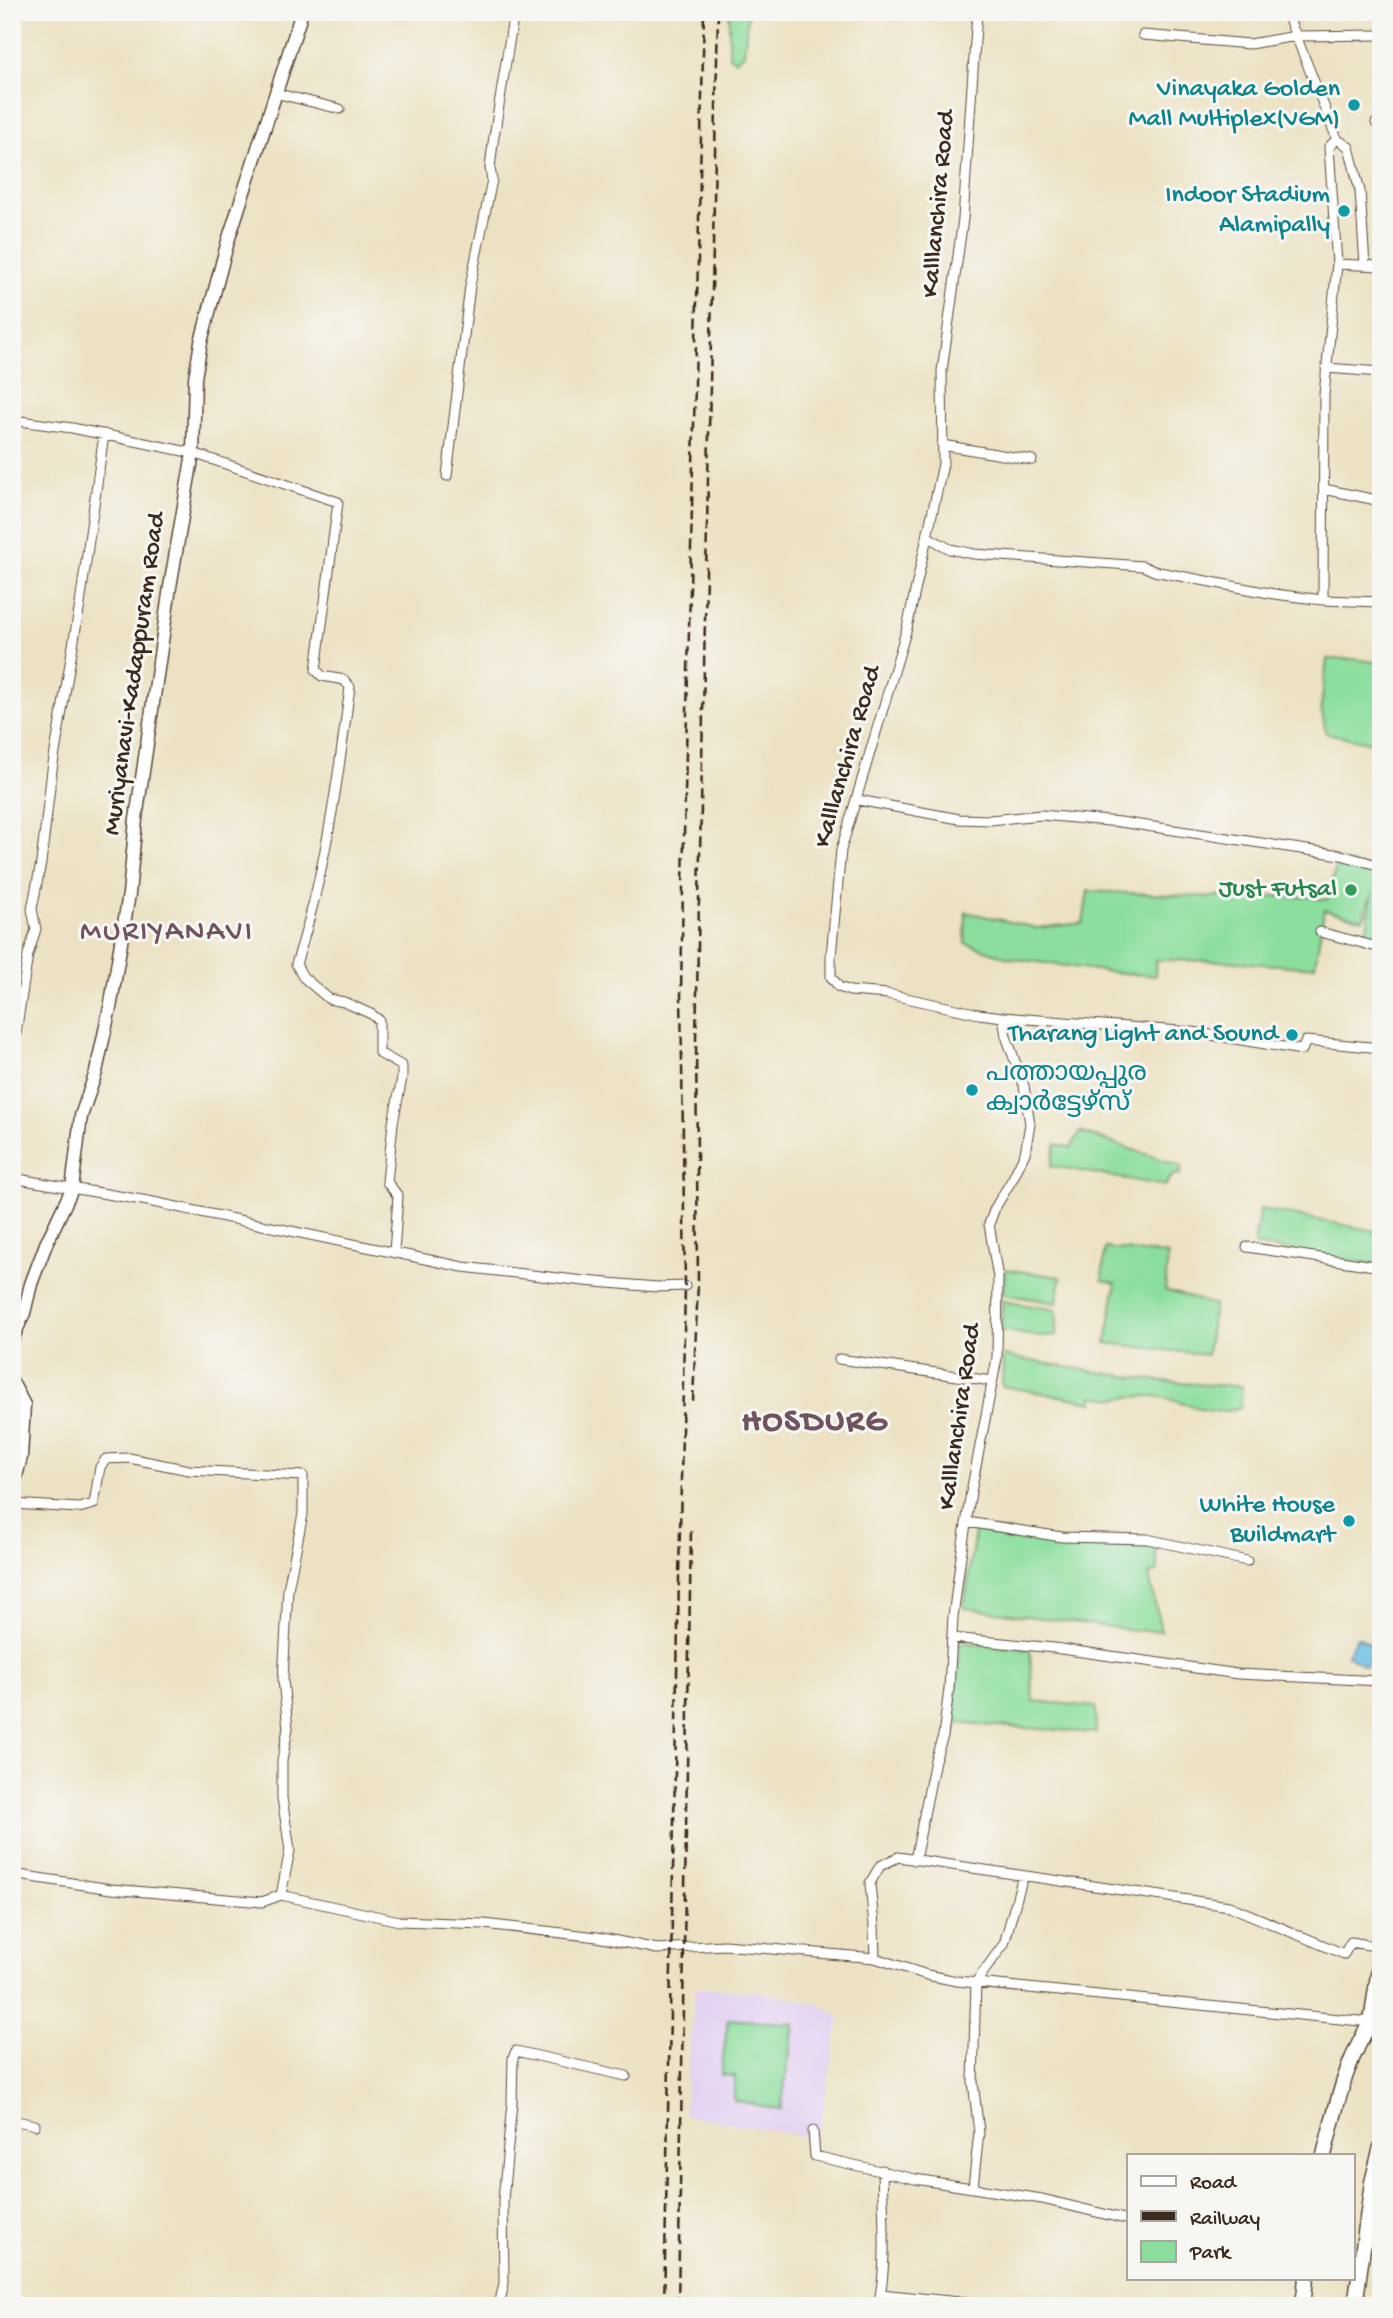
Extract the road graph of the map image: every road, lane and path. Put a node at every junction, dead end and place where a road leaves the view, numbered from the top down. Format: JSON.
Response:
{"nodes":[{"id":1,"x":302,"y":12,"type":"edge"},
{"id":2,"x":514,"y":12,"type":"edge"},
{"id":3,"x":977,"y":12,"type":"edge"},
{"id":4,"x":1286,"y":12,"type":"edge"},
{"id":5,"x":1143,"y":35,"type":"dead end"},
{"id":6,"x":1296,"y":36,"type":"junction"},
{"id":7,"x":1381,"y":36,"type":"edge"},
{"id":8,"x":275,"y":93,"type":"junction"},
{"id":9,"x":340,"y":109,"type":"dead end"},
{"id":10,"x":1337,"y":139,"type":"junction"},
{"id":11,"x":1337,"y":264,"type":"junction"},
{"id":12,"x":1365,"y":265,"type":"junction"},
{"id":13,"x":1381,"y":266,"type":"edge"},
{"id":14,"x":1326,"y":368,"type":"junction"},
{"id":15,"x":1381,"y":372,"type":"edge"},
{"id":16,"x":1381,"y":400,"type":"edge"},
{"id":17,"x":1381,"y":419,"type":"edge"},
{"id":18,"x":12,"y":420,"type":"edge"},
{"id":19,"x":104,"y":434,"type":"junction"},
{"id":20,"x":942,"y":445,"type":"junction"},
{"id":21,"x":193,"y":453,"type":"junction"},
{"id":22,"x":1032,"y":460,"type":"dead end"},
{"id":23,"x":447,"y":476,"type":"dead end"},
{"id":24,"x":1324,"y":489,"type":"junction"},
{"id":25,"x":1381,"y":501,"type":"edge"},
{"id":26,"x":928,"y":537,"type":"junction"},
{"id":27,"x":1323,"y":600,"type":"junction"},
{"id":28,"x":1381,"y":602,"type":"edge"},
{"id":29,"x":858,"y":800,"type":"junction"},
{"id":30,"x":1381,"y":866,"type":"edge"},
{"id":31,"x":1320,"y":932,"type":"dead end"},
{"id":32,"x":1381,"y":948,"type":"edge"},
{"id":33,"x":1003,"y":1017,"type":"junction"},
{"id":34,"x":1381,"y":1048,"type":"edge"},
{"id":35,"x":12,"y":1059,"type":"edge"},
{"id":36,"x":12,"y":1178,"type":"edge"},
{"id":37,"x":72,"y":1189,"type":"junction"},
{"id":38,"x":1247,"y":1247,"type":"dead end"},
{"id":39,"x":394,"y":1253,"type":"junction"},
{"id":40,"x":1381,"y":1266,"type":"edge"},
{"id":41,"x":685,"y":1286,"type":"dead end"},
{"id":42,"x":12,"y":1340,"type":"edge"},
{"id":43,"x":839,"y":1359,"type":"dead end"},
{"id":44,"x":992,"y":1381,"type":"junction"},
{"id":45,"x":12,"y":1382,"type":"edge"},
{"id":46,"x":12,"y":1492,"type":"edge"},
{"id":47,"x":12,"y":1504,"type":"edge"},
{"id":48,"x":967,"y":1522,"type":"junction"},
{"id":49,"x":1247,"y":1561,"type":"dead end"},
{"id":50,"x":952,"y":1638,"type":"junction"},
{"id":51,"x":1381,"y":1681,"type":"edge"},
{"id":52,"x":915,"y":1860,"type":"junction"},
{"id":53,"x":12,"y":1874,"type":"edge"},
{"id":54,"x":1023,"y":1876,"type":"junction"},
{"id":55,"x":281,"y":1895,"type":"junction"},
{"id":56,"x":1381,"y":1947,"type":"edge"},
{"id":57,"x":875,"y":1958,"type":"junction"},
{"id":58,"x":976,"y":1982,"type":"junction"},
{"id":59,"x":1381,"y":2007,"type":"edge"},
{"id":60,"x":1370,"y":2022,"type":"junction"},
{"id":61,"x":626,"y":2076,"type":"dead end"},
{"id":62,"x":12,"y":2120,"type":"edge"},
{"id":63,"x":35,"y":2124,"type":"dead end"},
{"id":64,"x":813,"y":2131,"type":"dead end"},
{"id":65,"x":1381,"y":2147,"type":"edge"},
{"id":66,"x":1324,"y":2154,"type":"edge"},
{"id":67,"x":882,"y":2171,"type":"junction"},
{"id":68,"x":973,"y":2187,"type":"junction"},
{"id":69,"x":1127,"y":2220,"type":"edge"},
{"id":70,"x":1306,"y":2280,"type":"edge"},
{"id":71,"x":881,"y":2294,"type":"junction"},
{"id":72,"x":499,"y":2306,"type":"edge"},
{"id":73,"x":878,"y":2306,"type":"edge"},
{"id":74,"x":998,"y":2306,"type":"edge"},
{"id":75,"x":1303,"y":2306,"type":"edge"},
{"id":76,"x":1355,"y":2306,"type":"edge"}],
"edges":[{"from":1,"to":8,"type":"main road","name":"Muriyanavi-Kadappuram Road"},
{"from":2,"to":23,"type":"street"},
{"from":3,"to":20,"type":"street","name":"Kalllanchira Road"},
{"from":4,"to":6,"type":"street"},
{"from":5,"to":6,"type":"street"},
{"from":6,"to":7,"type":"street"},
{"from":6,"to":10,"type":"street"},
{"from":8,"to":9,"type":"street"},
{"from":8,"to":21,"type":"main road","name":"Muriyanavi-Kadappuram Road"},
{"from":10,"to":11,"type":"street"},
{"from":10,"to":12,"type":"street"},
{"from":11,"to":12,"type":"street"},
{"from":11,"to":14,"type":"street"},
{"from":12,"to":13,"type":"street"},
{"from":14,"to":15,"type":"street"},
{"from":14,"to":24,"type":"street"},
{"from":16,"to":17,"type":"street"},
{"from":18,"to":19,"type":"street"},
{"from":19,"to":21,"type":"street"},
{"from":19,"to":35,"type":"street"},
{"from":20,"to":22,"type":"street"},
{"from":20,"to":26,"type":"street","name":"Kalllanchira Road"},
{"from":21,"to":37,"type":"main road","name":"Muriyanavi-Kadappuram Road"},
{"from":21,"to":39,"type":"street"},
{"from":24,"to":25,"type":"street"},
{"from":24,"to":27,"type":"street"},
{"from":26,"to":27,"type":"street"},
{"from":26,"to":29,"type":"street","name":"Kalllanchira Road"},
{"from":27,"to":28,"type":"street"},
{"from":29,"to":30,"type":"street"},
{"from":29,"to":33,"type":"street","name":"Kalllanchira Road"},
{"from":31,"to":32,"type":"street"},
{"from":33,"to":34,"type":"street"},
{"from":33,"to":44,"type":"street","name":"Kalllanchira Road"},
{"from":36,"to":37,"type":"street"},
{"from":37,"to":39,"type":"street"},
{"from":37,"to":42,"type":"main road","name":"Muriyanavi-Kadappuram Road"},
{"from":38,"to":40,"type":"street"},
{"from":39,"to":41,"type":"street"},
{"from":43,"to":44,"type":"street"},
{"from":44,"to":48,"type":"street","name":"Kalllanchira Road"},
{"from":45,"to":46,"type":"main road"},
{"from":47,"to":55,"type":"street"},
{"from":48,"to":49,"type":"street"},
{"from":48,"to":50,"type":"street","name":"Kalllanchira Road"},
{"from":50,"to":51,"type":"street"},
{"from":50,"to":52,"type":"street","name":"Kalllanchira Road"},
{"from":52,"to":54,"type":"street"},
{"from":52,"to":57,"type":"street"},
{"from":53,"to":55,"type":"street"},
{"from":54,"to":56,"type":"street"},
{"from":54,"to":58,"type":"street"},
{"from":55,"to":57,"type":"street"},
{"from":56,"to":60,"type":"main road"},
{"from":57,"to":58,"type":"street"},
{"from":58,"to":60,"type":"street"},
{"from":58,"to":68,"type":"street"},
{"from":59,"to":60,"type":"highway"},
{"from":60,"to":66,"type":"highway"},
{"from":61,"to":72,"type":"street"},
{"from":62,"to":63,"type":"street"},
{"from":64,"to":67,"type":"street"},
{"from":65,"to":76,"type":"highway"},
{"from":67,"to":68,"type":"street"},
{"from":67,"to":71,"type":"street"},
{"from":68,"to":69,"type":"street"},
{"from":70,"to":75,"type":"highway"},
{"from":71,"to":73,"type":"street"},
{"from":71,"to":74,"type":"street"}]}
